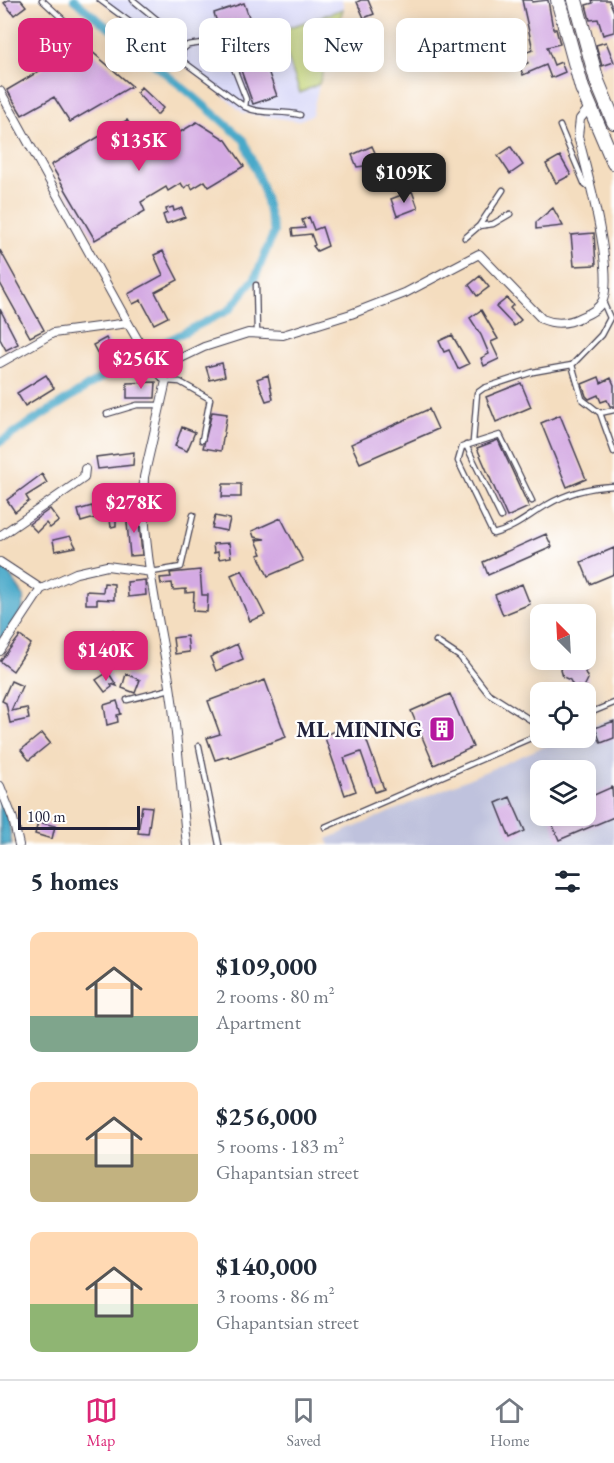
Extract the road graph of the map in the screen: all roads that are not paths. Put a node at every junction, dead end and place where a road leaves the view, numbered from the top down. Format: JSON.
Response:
{"nodes":[{"id":1,"x":42,"y":0,"type":"edge"},
{"id":2,"x":100,"y":0,"type":"edge"},
{"id":3,"x":133,"y":0,"type":"edge"},
{"id":4,"x":558,"y":0,"type":"edge"},
{"id":5,"x":575,"y":0,"type":"edge"},
{"id":6,"x":62,"y":18,"type":"edge"},
{"id":7,"x":125,"y":18,"type":"edge"},
{"id":8,"x":155,"y":18,"type":"edge"},
{"id":9,"x":187,"y":46,"type":"edge"},
{"id":10,"x":187,"y":63,"type":"edge"},
{"id":11,"x":0,"y":91,"type":"edge"},
{"id":12,"x":245,"y":107,"type":"junction"},
{"id":13,"x":589,"y":108,"type":"junction"},
{"id":14,"x":300,"y":115,"type":"dead end"},
{"id":15,"x":614,"y":122,"type":"edge"},
{"id":16,"x":560,"y":126,"type":"dead end"},
{"id":17,"x":614,"y":163,"type":"edge"},
{"id":18,"x":591,"y":189,"type":"junction"},
{"id":19,"x":503,"y":190,"type":"dead end"},
{"id":20,"x":510,"y":214,"type":"dead end"},
{"id":21,"x":478,"y":226,"type":"junction"},
{"id":22,"x":465,"y":238,"type":"dead end"},
{"id":23,"x":256,"y":285,"type":"dead end"},
{"id":24,"x":603,"y":301,"type":"junction"},
{"id":25,"x":128,"y":323,"type":"junction"},
{"id":26,"x":257,"y":333,"type":"junction"},
{"id":27,"x":0,"y":363,"type":"edge"},
{"id":28,"x":572,"y":365,"type":"junction"},
{"id":29,"x":154,"y":366,"type":"junction"},
{"id":30,"x":166,"y":381,"type":"junction"},
{"id":31,"x":160,"y":405,"type":"junction"},
{"id":32,"x":614,"y":410,"type":"edge"},
{"id":33,"x":600,"y":413,"type":"junction"},
{"id":34,"x":107,"y":414,"type":"dead end"},
{"id":35,"x":614,"y":430,"type":"edge"},
{"id":36,"x":609,"y":434,"type":"junction"},
{"id":37,"x":202,"y":440,"type":"dead end"},
{"id":38,"x":473,"y":442,"type":"junction"},
{"id":39,"x":466,"y":445,"type":"junction"},
{"id":40,"x":614,"y":452,"type":"edge"},
{"id":41,"x":86,"y":469,"type":"dead end"},
{"id":42,"x":614,"y":486,"type":"edge"},
{"id":43,"x":532,"y":501,"type":"dead end"},
{"id":44,"x":193,"y":515,"type":"dead end"},
{"id":45,"x":501,"y":517,"type":"dead end"},
{"id":46,"x":0,"y":537,"type":"edge"},
{"id":47,"x":0,"y":562,"type":"edge"},
{"id":48,"x":152,"y":572,"type":"junction"},
{"id":49,"x":41,"y":590,"type":"junction"},
{"id":50,"x":436,"y":641,"type":"dead end"},
{"id":51,"x":0,"y":651,"type":"edge"},
{"id":52,"x":170,"y":689,"type":"junction"},
{"id":53,"x":127,"y":700,"type":"dead end"},
{"id":54,"x":614,"y":703,"type":"edge"},
{"id":55,"x":596,"y":710,"type":"edge"},
{"id":56,"x":530,"y":720,"type":"edge"},
{"id":57,"x":530,"y":738,"type":"edge"},
{"id":58,"x":199,"y":746,"type":"dead end"},
{"id":59,"x":0,"y":786,"type":"edge"},
{"id":60,"x":325,"y":827,"type":"dead end"},
{"id":61,"x":20,"y":845,"type":"edge"},
{"id":62,"x":186,"y":845,"type":"edge"},
{"id":63,"x":219,"y":845,"type":"edge"}],
"edges":[{"from":1,"to":6,"type":"lane"},
{"from":2,"to":7,"type":"lane"},
{"from":3,"to":8,"type":"lane"},
{"from":4,"to":13,"type":"main road"},
{"from":5,"to":15,"type":"main road"},
{"from":9,"to":12,"type":"lane"},
{"from":10,"to":12,"type":"lane"},
{"from":11,"to":25,"type":"street"},
{"from":12,"to":14,"type":"lane"},
{"from":13,"to":17,"type":"main road"},
{"from":13,"to":18,"type":"street"},
{"from":16,"to":18,"type":"lane"},
{"from":18,"to":24,"type":"street"},
{"from":19,"to":21,"type":"lane"},
{"from":20,"to":21,"type":"lane"},
{"from":21,"to":22,"type":"lane"},
{"from":23,"to":26,"type":"lane"},
{"from":24,"to":26,"type":"street"},
{"from":24,"to":28,"type":"lane"},
{"from":25,"to":27,"type":"street"},
{"from":25,"to":29,"type":"street"},
{"from":26,"to":29,"type":"street"},
{"from":28,"to":33,"type":"lane"},
{"from":28,"to":38,"type":"lane"},
{"from":29,"to":30,"type":"street"},
{"from":30,"to":31,"type":"street"},
{"from":30,"to":37,"type":"lane"},
{"from":31,"to":34,"type":"lane"},
{"from":31,"to":48,"type":"street"},
{"from":32,"to":33,"type":"lane"},
{"from":33,"to":36,"type":"lane"},
{"from":35,"to":36,"type":"lane"},
{"from":36,"to":40,"type":"lane"},
{"from":38,"to":39,"type":"lane"},
{"from":38,"to":43,"type":"lane"},
{"from":39,"to":42,"type":"lane"},
{"from":39,"to":45,"type":"lane"},
{"from":41,"to":46,"type":"street"},
{"from":44,"to":48,"type":"lane"},
{"from":47,"to":49,"type":"street"},
{"from":48,"to":49,"type":"street"},
{"from":48,"to":52,"type":"street"},
{"from":49,"to":51,"type":"street"},
{"from":50,"to":56,"type":"lane"},
{"from":52,"to":53,"type":"lane"},
{"from":52,"to":62,"type":"street"},
{"from":54,"to":55,"type":"lane"},
{"from":57,"to":60,"type":"lane"},
{"from":58,"to":63,"type":"lane"},
{"from":59,"to":61,"type":"street"}]}
